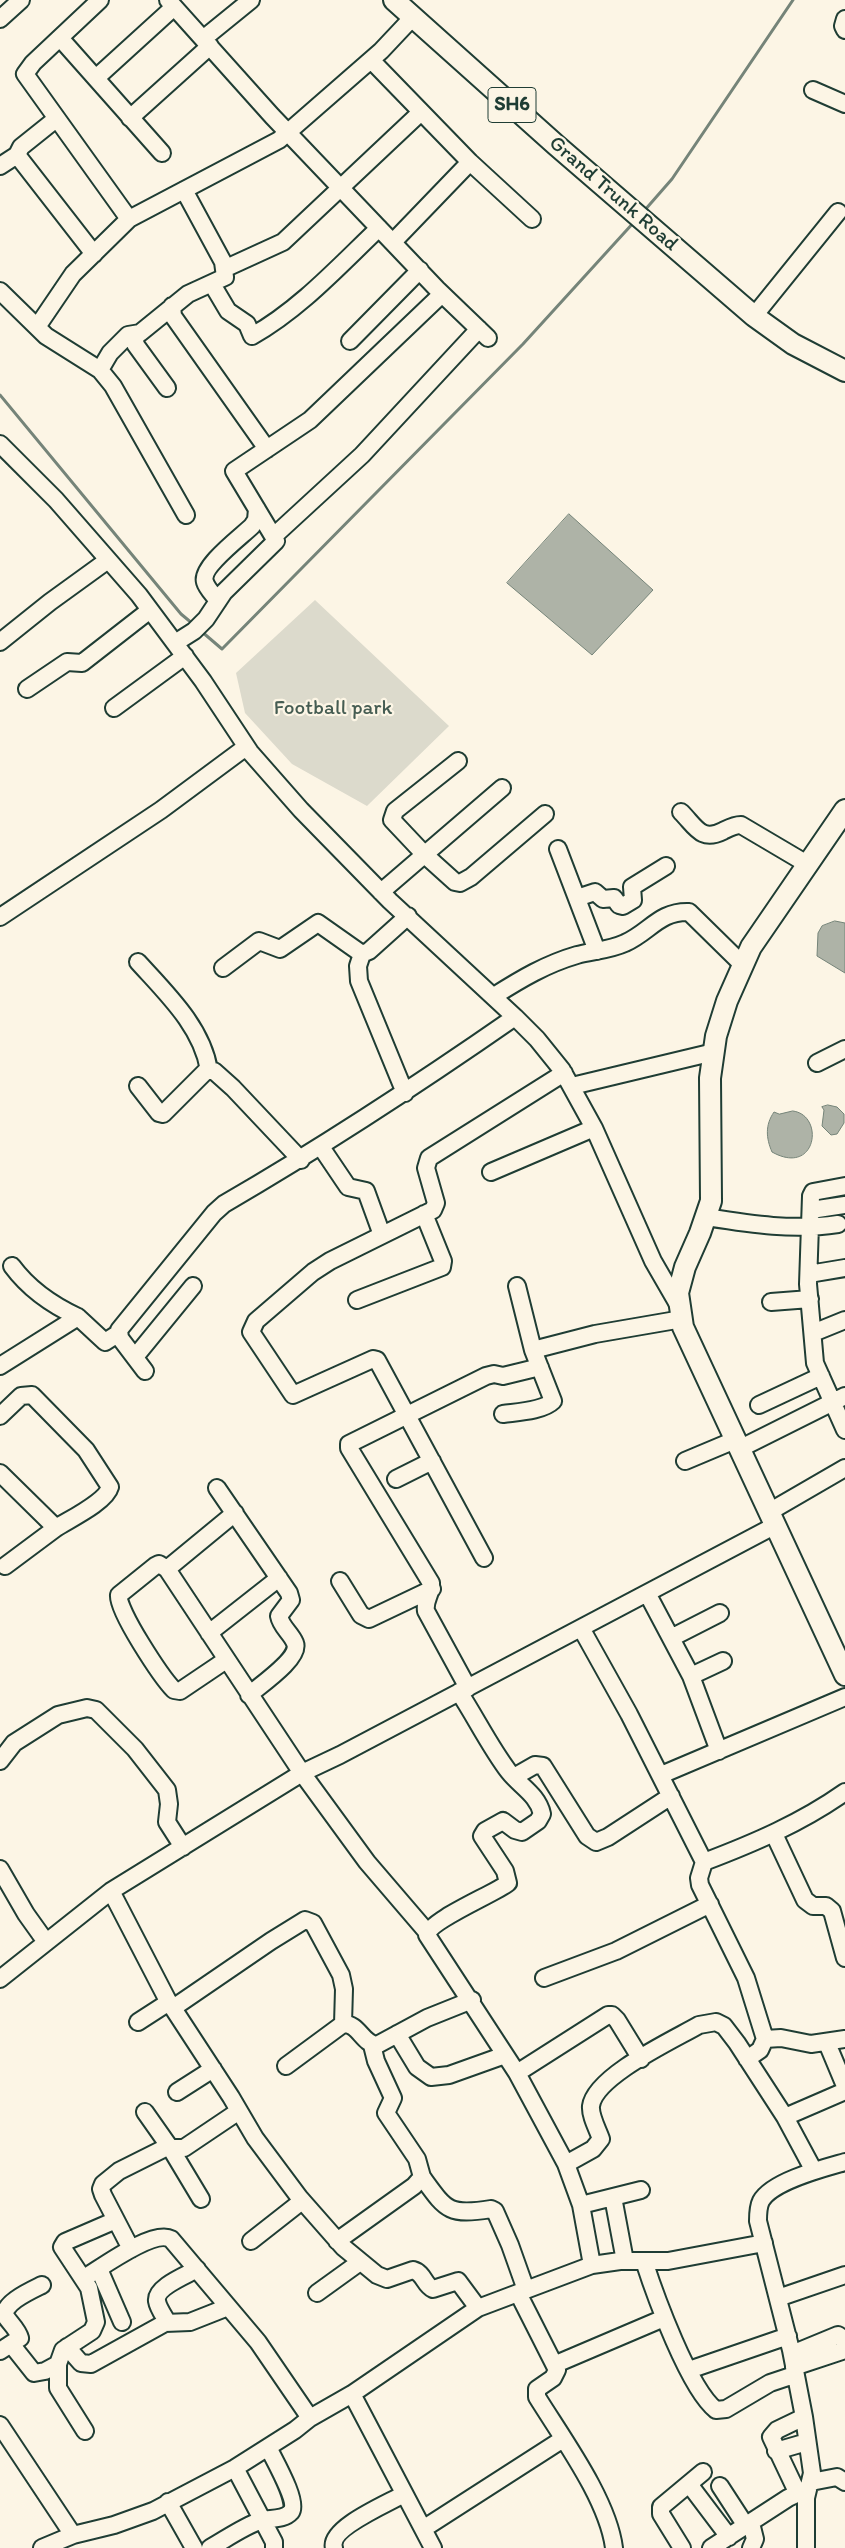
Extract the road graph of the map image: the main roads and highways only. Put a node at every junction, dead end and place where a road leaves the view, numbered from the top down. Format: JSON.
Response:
{"nodes":[{"id":1,"x":394,"y":0,"type":"edge"},
{"id":2,"x":844,"y":368,"type":"edge"},
{"id":3,"x":845,"y":810,"type":"edge"},
{"id":4,"x":839,"y":1648,"type":"edge"},
{"id":5,"x":845,"y":1675,"type":"edge"}],
"edges":[{"from":1,"to":2,"type":"main road","name":"Grand Trunk Road","number":"SH6"},
{"from":3,"to":4,"type":"main road"},
{"from":4,"to":5,"type":"main road"}]}
